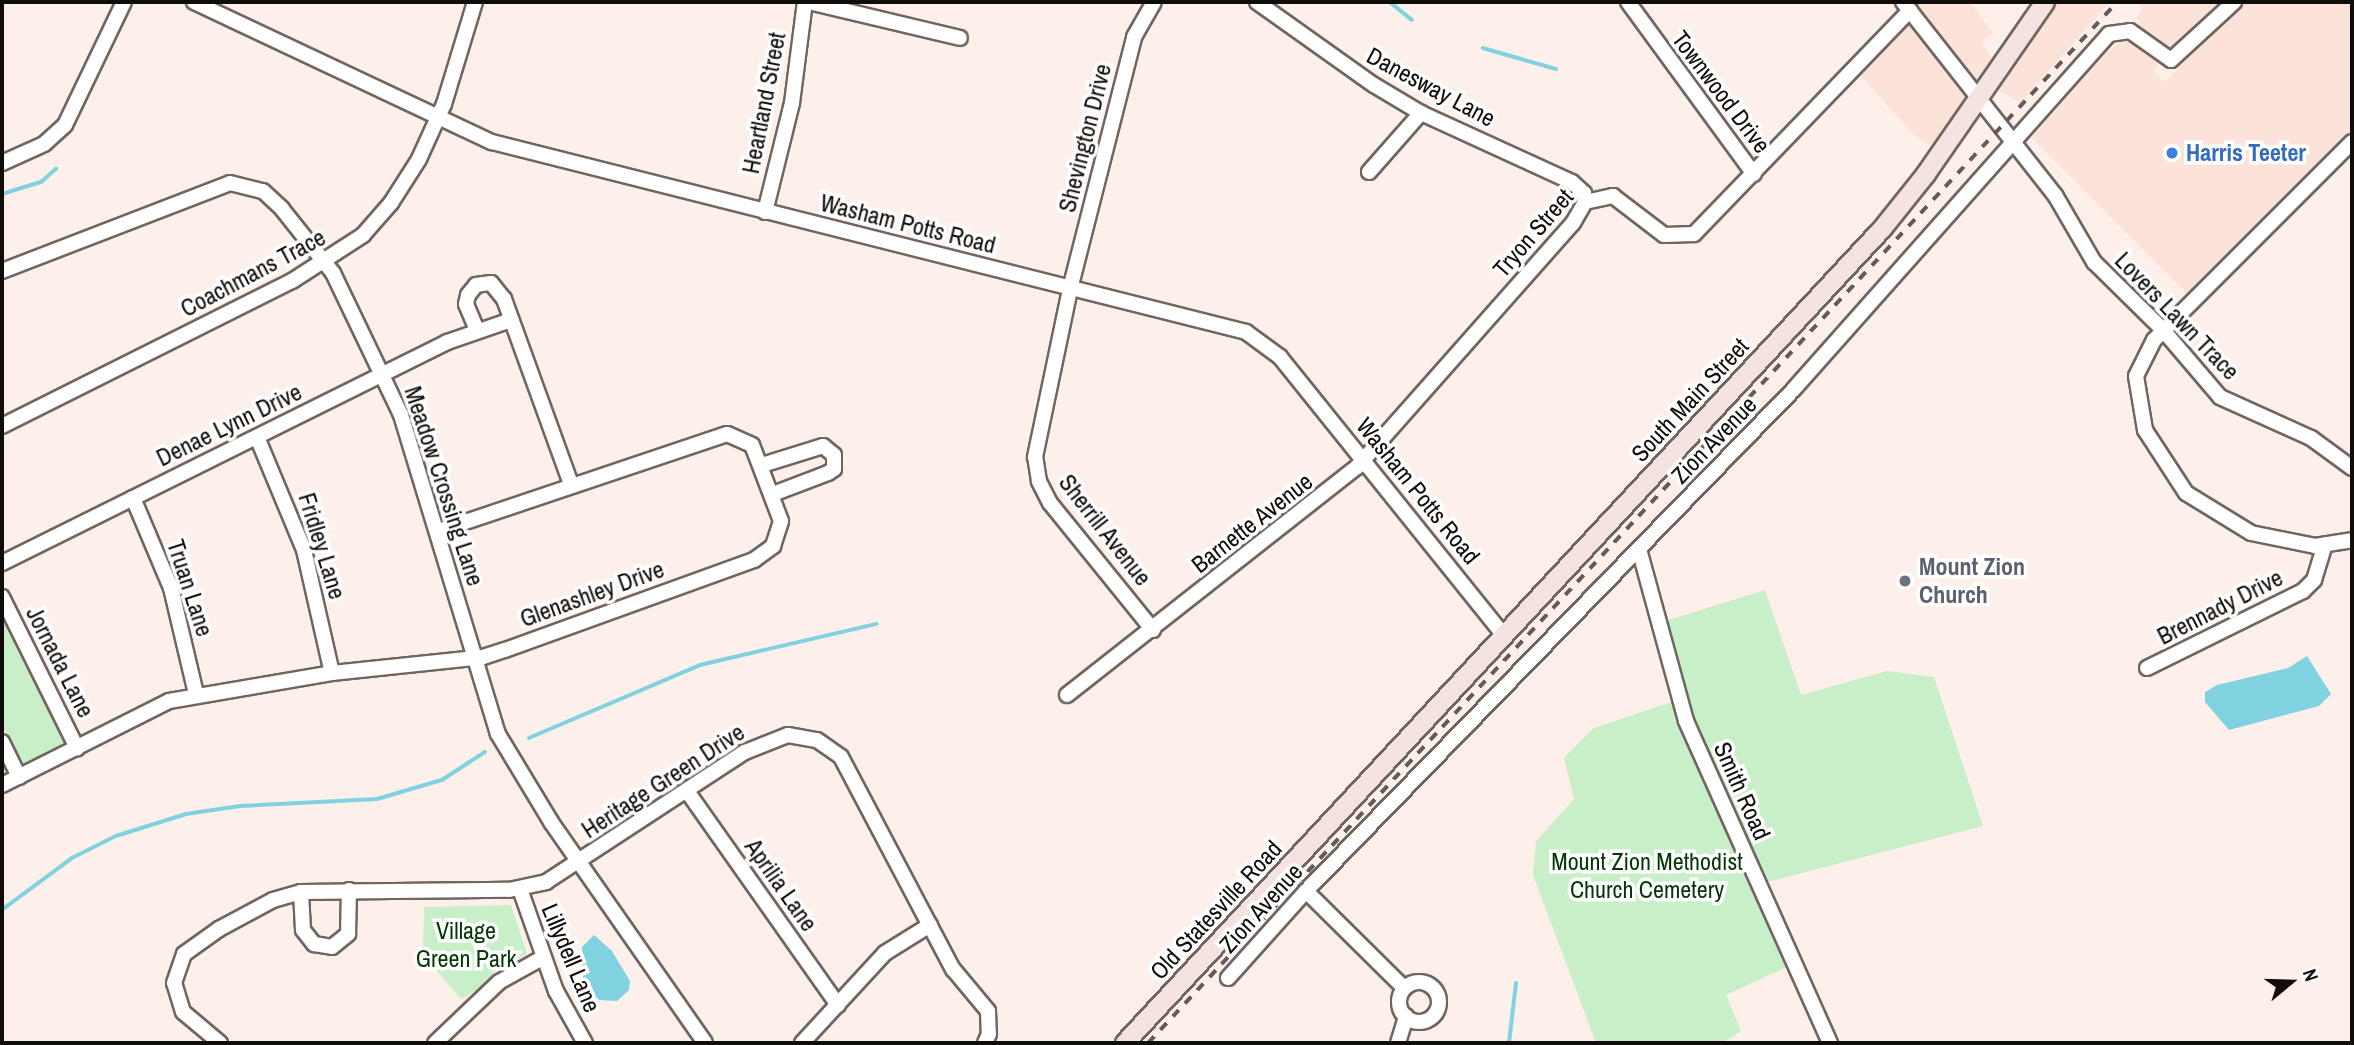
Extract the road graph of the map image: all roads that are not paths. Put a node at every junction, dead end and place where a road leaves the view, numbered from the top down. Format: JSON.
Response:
{"nodes":[{"id":1,"x":124,"y":2,"type":"edge"},
{"id":2,"x":194,"y":2,"type":"edge"},
{"id":3,"x":475,"y":2,"type":"edge"},
{"id":4,"x":807,"y":2,"type":"edge"},
{"id":5,"x":1154,"y":2,"type":"edge"},
{"id":6,"x":1257,"y":2,"type":"edge"},
{"id":7,"x":1628,"y":2,"type":"edge"},
{"id":8,"x":2045,"y":2,"type":"edge"},
{"id":9,"x":2234,"y":2,"type":"edge"},
{"id":10,"x":1907,"y":6,"type":"edge"},
{"id":11,"x":960,"y":38,"type":"dead end"},
{"id":12,"x":1977,"y":97,"type":"junction"},
{"id":13,"x":1421,"y":113,"type":"junction"},
{"id":14,"x":437,"y":120,"type":"junction"},
{"id":15,"x":2352,"y":142,"type":"edge"},
{"id":16,"x":2014,"y":145,"type":"junction"},
{"id":17,"x":2,"y":163,"type":"edge"},
{"id":18,"x":1369,"y":173,"type":"dead end"},
{"id":19,"x":1754,"y":174,"type":"junction"},
{"id":20,"x":1585,"y":202,"type":"junction"},
{"id":21,"x":765,"y":212,"type":"junction"},
{"id":22,"x":326,"y":262,"type":"junction"},
{"id":23,"x":2,"y":271,"type":"edge"},
{"id":24,"x":1070,"y":289,"type":"junction"},
{"id":25,"x":511,"y":320,"type":"junction"},
{"id":26,"x":477,"y":330,"type":"junction"},
{"id":27,"x":2163,"y":330,"type":"junction"},
{"id":28,"x":383,"y":373,"type":"junction"},
{"id":29,"x":2,"y":426,"type":"edge"},
{"id":30,"x":257,"y":437,"type":"junction"},
{"id":31,"x":1363,"y":460,"type":"junction"},
{"id":32,"x":2350,"y":461,"type":"edge"},
{"id":33,"x":762,"y":465,"type":"junction"},
{"id":34,"x":571,"y":484,"type":"junction"},
{"id":35,"x":773,"y":494,"type":"junction"},
{"id":36,"x":133,"y":498,"type":"junction"},
{"id":37,"x":439,"y":531,"type":"junction"},
{"id":38,"x":2352,"y":540,"type":"edge"},
{"id":39,"x":2326,"y":545,"type":"junction"},
{"id":40,"x":1639,"y":548,"type":"junction"},
{"id":41,"x":2,"y":563,"type":"edge"},
{"id":42,"x":2,"y":597,"type":"edge"},
{"id":43,"x":1153,"y":630,"type":"junction"},
{"id":44,"x":1503,"y":634,"type":"junction"},
{"id":45,"x":474,"y":659,"type":"junction"},
{"id":46,"x":2147,"y":668,"type":"dead end"},
{"id":47,"x":332,"y":673,"type":"junction"},
{"id":48,"x":196,"y":694,"type":"junction"},
{"id":49,"x":1067,"y":695,"type":"dead end"},
{"id":50,"x":2,"y":742,"type":"edge"},
{"id":51,"x":77,"y":748,"type":"junction"},
{"id":52,"x":19,"y":777,"type":"junction"},
{"id":53,"x":2,"y":785,"type":"edge"},
{"id":54,"x":687,"y":791,"type":"junction"},
{"id":55,"x":1343,"y":810,"type":"joint"},
{"id":56,"x":580,"y":863,"type":"junction"},
{"id":57,"x":520,"y":889,"type":"junction"},
{"id":58,"x":349,"y":890,"type":"junction"},
{"id":59,"x":1306,"y":891,"type":"junction"},
{"id":60,"x":301,"y":892,"type":"junction"},
{"id":61,"x":930,"y":925,"type":"junction"},
{"id":62,"x":542,"y":958,"type":"junction"},
{"id":63,"x":1228,"y":978,"type":"dead end"},
{"id":64,"x":1404,"y":988,"type":"junction"},
{"id":65,"x":838,"y":1005,"type":"junction"},
{"id":66,"x":1406,"y":1016,"type":"junction"},
{"id":67,"x":220,"y":1043,"type":"edge"},
{"id":68,"x":435,"y":1043,"type":"edge"},
{"id":69,"x":584,"y":1043,"type":"edge"},
{"id":70,"x":705,"y":1043,"type":"edge"},
{"id":71,"x":802,"y":1043,"type":"edge"},
{"id":72,"x":985,"y":1043,"type":"edge"},
{"id":73,"x":1125,"y":1043,"type":"edge"},
{"id":74,"x":1398,"y":1043,"type":"edge"},
{"id":75,"x":1830,"y":1043,"type":"edge"}],
"edges":[{"from":1,"to":17,"type":"street"},
{"from":2,"to":14,"type":"street","name":"Washam Potts Road"},
{"from":3,"to":14,"type":"street","name":"Coachmans Trace"},
{"from":4,"to":11,"type":"street"},
{"from":4,"to":21,"type":"street","name":"Heartland Street"},
{"from":5,"to":24,"type":"street","name":"Shevington Drive"},
{"from":6,"to":13,"type":"street","name":"Danesway Lane"},
{"from":7,"to":19,"type":"street","name":"Townwood Drive"},
{"from":8,"to":12,"type":"main road","name":"South Main Street"},
{"from":9,"to":16,"type":"street","name":"Zion Avenue"},
{"from":10,"to":12,"type":"street","name":"Lovers Lawn Trace"},
{"from":10,"to":19,"type":"street","name":"Tryon Street"},
{"from":12,"to":16,"type":"street","name":"Lovers Lawn Trace"},
{"from":12,"to":44,"type":"main road","name":"South Main Street"},
{"from":13,"to":18,"type":"street"},
{"from":13,"to":20,"type":"street","name":"Danesway Lane"},
{"from":14,"to":21,"type":"street","name":"Washam Potts Road"},
{"from":14,"to":22,"type":"street","name":"Coachmans Trace"},
{"from":15,"to":27,"type":"street"},
{"from":16,"to":27,"type":"street","name":"Lovers Lawn Trace"},
{"from":16,"to":40,"type":"street","name":"Zion Avenue"},
{"from":19,"to":20,"type":"street","name":"Tryon Street"},
{"from":20,"to":31,"type":"street","name":"Tryon Street"},
{"from":21,"to":24,"type":"street","name":"Washam Potts Road"},
{"from":22,"to":23,"type":"street","name":"Meadow Crossing Lane"},
{"from":22,"to":28,"type":"street","name":"Meadow Crossing Lane"},
{"from":22,"to":29,"type":"street","name":"Coachmans Trace"},
{"from":24,"to":31,"type":"street","name":"Washam Potts Road"},
{"from":24,"to":43,"type":"street","name":"Sherrill Avenue"},
{"from":25,"to":26,"type":"street","name":"Denae Lynn Drive"},
{"from":25,"to":26,"type":"street"},
{"from":25,"to":34,"type":"street"},
{"from":26,"to":28,"type":"street","name":"Denae Lynn Drive"},
{"from":27,"to":32,"type":"street","name":"Lovers Lawn Trace"},
{"from":27,"to":39,"type":"street"},
{"from":28,"to":30,"type":"street","name":"Denae Lynn Drive"},
{"from":28,"to":37,"type":"street","name":"Meadow Crossing Lane"},
{"from":30,"to":36,"type":"street","name":"Denae Lynn Drive"},
{"from":30,"to":47,"type":"street","name":"Fridley Lane"},
{"from":31,"to":43,"type":"street","name":"Barnette Avenue"},
{"from":31,"to":44,"type":"street","name":"Washam Potts Road"},
{"from":33,"to":34,"type":"street","name":"Glenashley Drive"},
{"from":33,"to":35,"type":"street","name":"Glenashley Drive"},
{"from":33,"to":35,"type":"street"},
{"from":34,"to":37,"type":"street","name":"Glenashley Drive"},
{"from":35,"to":45,"type":"street","name":"Glenashley Drive"},
{"from":36,"to":41,"type":"street","name":"Denae Lynn Drive"},
{"from":36,"to":48,"type":"street","name":"Truan Lane"},
{"from":37,"to":45,"type":"street","name":"Meadow Crossing Lane"},
{"from":38,"to":39,"type":"street"},
{"from":39,"to":46,"type":"street","name":"Brennady Drive"},
{"from":40,"to":59,"type":"street","name":"Zion Avenue"},
{"from":40,"to":75,"type":"street","name":"Smith Road"},
{"from":42,"to":51,"type":"street","name":"Jornada Lane"},
{"from":43,"to":49,"type":"street","name":"Barnette Avenue"},
{"from":44,"to":55,"type":"main road","name":"South Main Street"},
{"from":45,"to":47,"type":"street","name":"Glenashley Drive"},
{"from":45,"to":56,"type":"street","name":"Meadow Crossing Lane"},
{"from":47,"to":48,"type":"street","name":"Glenashley Drive"},
{"from":48,"to":51,"type":"street","name":"Glenashley Drive"},
{"from":50,"to":52,"type":"street"},
{"from":51,"to":52,"type":"street","name":"Glenashley Drive"},
{"from":52,"to":53,"type":"street","name":"Glenashley Drive"},
{"from":54,"to":56,"type":"street","name":"Heritage Green Drive"},
{"from":54,"to":61,"type":"street","name":"Heritage Green Drive"},
{"from":54,"to":65,"type":"street","name":"Aprilia Lane"},
{"from":55,"to":73,"type":"main road","name":"Old Statesville Road"},
{"from":56,"to":57,"type":"street","name":"Heritage Green Drive"},
{"from":56,"to":70,"type":"street","name":"Meadow Crossing Lane"},
{"from":57,"to":58,"type":"street","name":"Heritage Green Drive"},
{"from":57,"to":62,"type":"street","name":"Lillydell Lane"},
{"from":58,"to":60,"type":"street","name":"Heritage Green Drive"},
{"from":58,"to":60,"type":"street"},
{"from":59,"to":63,"type":"street","name":"Zion Avenue"},
{"from":59,"to":64,"type":"street"},
{"from":60,"to":67,"type":"street","name":"Heritage Green Drive"},
{"from":61,"to":65,"type":"street"},
{"from":61,"to":72,"type":"street","name":"Heritage Green Drive"},
{"from":62,"to":68,"type":"street"},
{"from":62,"to":69,"type":"street","name":"Lillydell Lane"},
{"from":64,"to":66,"type":"street"},
{"from":64,"to":66,"type":"street"},
{"from":65,"to":71,"type":"street"},
{"from":66,"to":74,"type":"street"}]}
